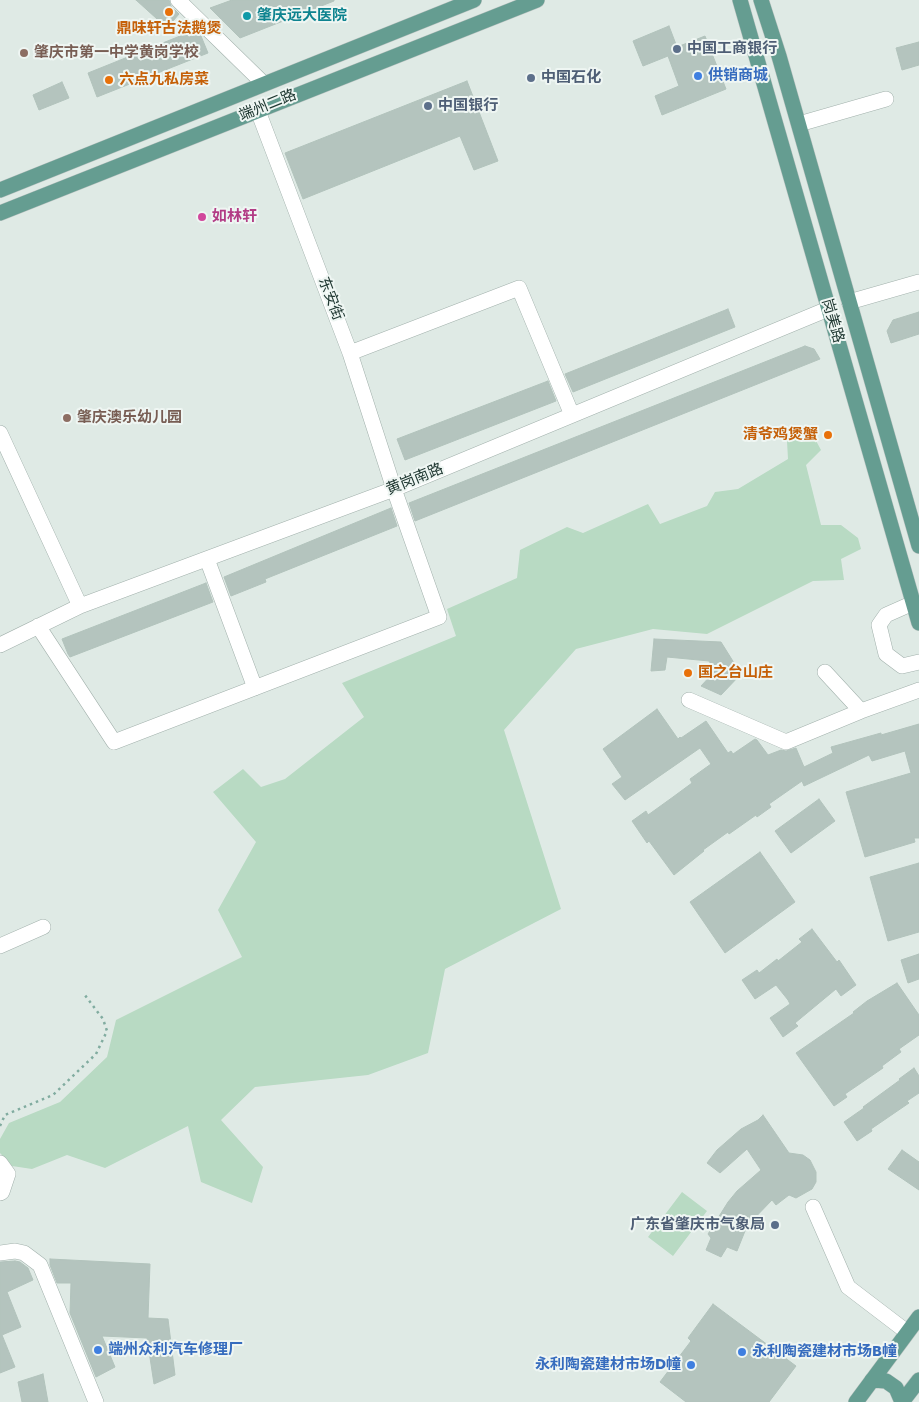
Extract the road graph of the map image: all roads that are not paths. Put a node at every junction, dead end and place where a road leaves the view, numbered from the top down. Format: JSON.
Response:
{"nodes":[{"id":1,"x":178,"y":0,"type":"edge"},
{"id":2,"x":474,"y":0,"type":"edge"},
{"id":3,"x":537,"y":0,"type":"edge"},
{"id":4,"x":733,"y":0,"type":"edge"},
{"id":5,"x":740,"y":0,"type":"edge"},
{"id":6,"x":763,"y":3,"type":"edge"},
{"id":7,"x":452,"y":9,"type":"junction"},
{"id":8,"x":744,"y":19,"type":"junction"},
{"id":9,"x":461,"y":30,"type":"junction"},
{"id":10,"x":779,"y":56,"type":"junction"},
{"id":11,"x":757,"y":63,"type":"junction"},
{"id":12,"x":264,"y":84,"type":"junction"},
{"id":13,"x":886,"y":99,"type":"dead end"},
{"id":14,"x":258,"y":111,"type":"junction"},
{"id":15,"x":799,"y":124,"type":"junction"},
{"id":16,"x":0,"y":190,"type":"edge"},
{"id":17,"x":0,"y":213,"type":"edge"},
{"id":18,"x":919,"y":282,"type":"edge"},
{"id":19,"x":849,"y":302,"type":"junction"},
{"id":20,"x":828,"y":308,"type":"junction"},
{"id":21,"x":350,"y":353,"type":"junction"},
{"id":22,"x":572,"y":415,"type":"junction"},
{"id":23,"x":0,"y":433,"type":"edge"},
{"id":24,"x":394,"y":490,"type":"junction"},
{"id":25,"x":919,"y":546,"type":"edge"},
{"id":26,"x":206,"y":560,"type":"junction"},
{"id":27,"x":913,"y":602,"type":"junction"},
{"id":28,"x":80,"y":606,"type":"junction"},
{"id":29,"x":919,"y":622,"type":"edge"},
{"id":30,"x":38,"y":626,"type":"junction"},
{"id":31,"x":0,"y":645,"type":"edge"},
{"id":32,"x":919,"y":662,"type":"edge"},
{"id":33,"x":825,"y":672,"type":"dead end"},
{"id":34,"x":254,"y":688,"type":"junction"},
{"id":35,"x":919,"y":690,"type":"edge"},
{"id":36,"x":689,"y":700,"type":"dead end"},
{"id":37,"x":861,"y":711,"type":"junction"},
{"id":38,"x":43,"y":927,"type":"dead end"},
{"id":39,"x":0,"y":946,"type":"edge"},
{"id":40,"x":0,"y":1162,"type":"edge"},
{"id":41,"x":0,"y":1194,"type":"edge"},
{"id":42,"x":813,"y":1208,"type":"dead end"},
{"id":43,"x":0,"y":1253,"type":"edge"},
{"id":44,"x":919,"y":1317,"type":"edge"},
{"id":45,"x":907,"y":1332,"type":"junction"},
{"id":46,"x":872,"y":1380,"type":"junction"},
{"id":47,"x":918,"y":1382,"type":"edge"},
{"id":48,"x":96,"y":1402,"type":"edge"},
{"id":49,"x":856,"y":1402,"type":"edge"},
{"id":50,"x":902,"y":1402,"type":"edge"}],
"edges":[{"from":1,"to":12,"type":"street"},
{"from":2,"to":7,"type":"main road","name":"端州二路"},
{"from":3,"to":9,"type":"main road","name":"端州二路"},
{"from":4,"to":8,"type":"main road"},
{"from":5,"to":8,"type":"main road"},
{"from":6,"to":10,"type":"main road","name":"岗美路"},
{"from":7,"to":9,"type":"main road"},
{"from":7,"to":12,"type":"main road","name":"端州二路"},
{"from":8,"to":11,"type":"main road","name":"岗美路"},
{"from":9,"to":14,"type":"main road","name":"端州二路"},
{"from":10,"to":11,"type":"main road"},
{"from":10,"to":15,"type":"main road","name":"岗美路"},
{"from":11,"to":20,"type":"main road","name":"岗美路"},
{"from":12,"to":16,"type":"main road","name":"端州二路"},
{"from":13,"to":15,"type":"street"},
{"from":14,"to":17,"type":"main road","name":"端州二路"},
{"from":14,"to":21,"type":"street","name":"东安街"},
{"from":15,"to":19,"type":"main road","name":"岗美路"},
{"from":18,"to":19,"type":"street"},
{"from":19,"to":25,"type":"main road","name":"岗美路"},
{"from":20,"to":22,"type":"street","name":"黄岗南路"},
{"from":20,"to":27,"type":"main road","name":"岗美路"},
{"from":21,"to":22,"type":"street"},
{"from":21,"to":24,"type":"street","name":"东安街"},
{"from":22,"to":24,"type":"street","name":"黄岗南路"},
{"from":23,"to":28,"type":"street"},
{"from":24,"to":26,"type":"street","name":"黄岗南路"},
{"from":24,"to":34,"type":"street","name":"东安街"},
{"from":26,"to":28,"type":"street","name":"黄岗南路"},
{"from":26,"to":34,"type":"street"},
{"from":27,"to":29,"type":"main road","name":"岗美路"},
{"from":27,"to":32,"type":"street"},
{"from":28,"to":30,"type":"street","name":"黄岗南路"},
{"from":30,"to":31,"type":"street","name":"黄岗南路"},
{"from":30,"to":34,"type":"street"},
{"from":33,"to":37,"type":"street"},
{"from":35,"to":37,"type":"street"},
{"from":36,"to":37,"type":"street"},
{"from":38,"to":39,"type":"street"},
{"from":40,"to":41,"type":"street"},
{"from":42,"to":45,"type":"street"},
{"from":43,"to":48,"type":"street"},
{"from":44,"to":45,"type":"main road"},
{"from":45,"to":46,"type":"main road"},
{"from":46,"to":49,"type":"main road"},
{"from":46,"to":50,"type":"main road"},
{"from":47,"to":50,"type":"main road"}]}
